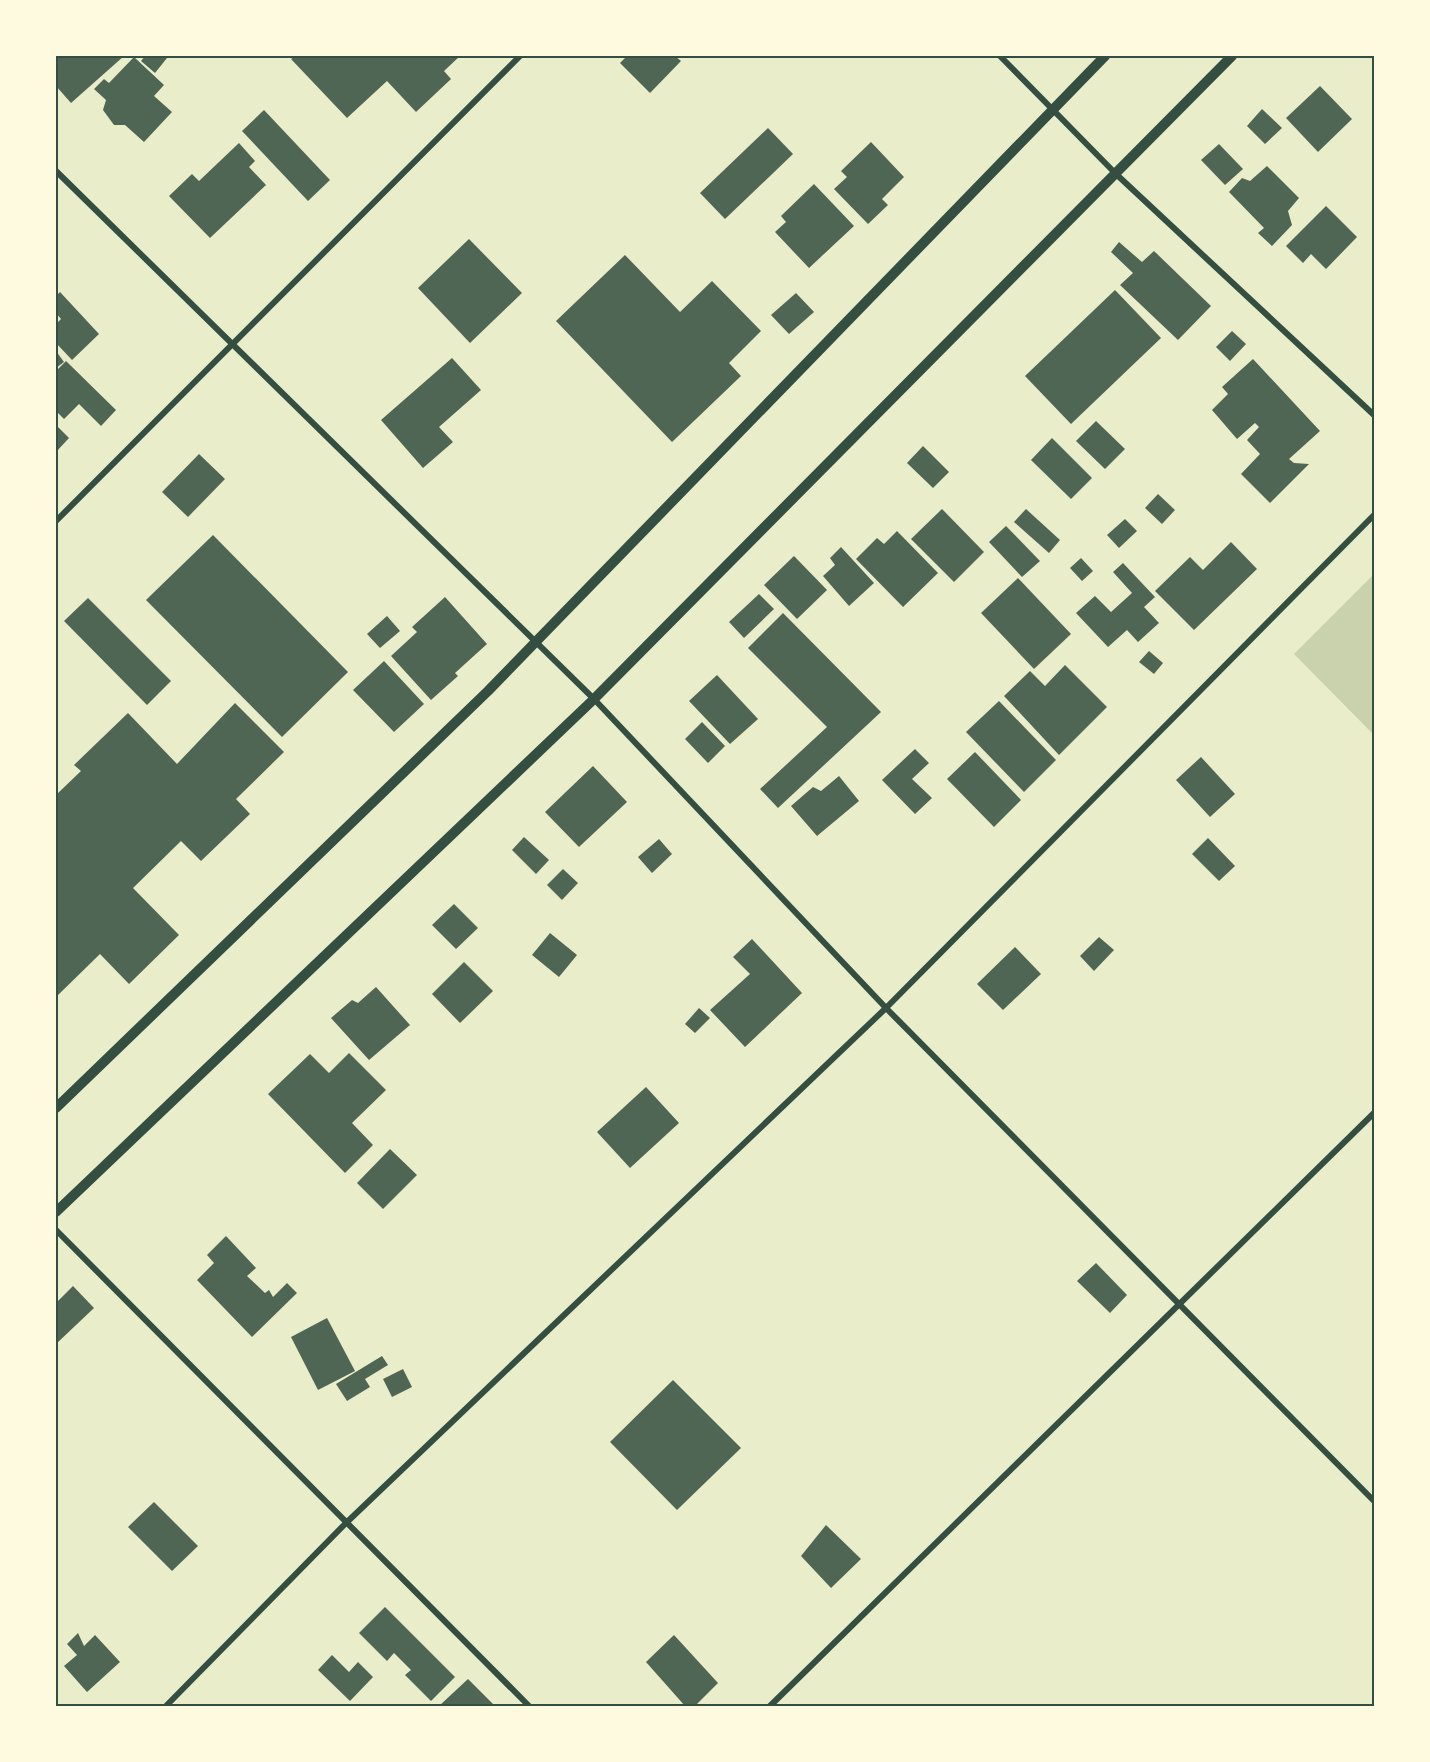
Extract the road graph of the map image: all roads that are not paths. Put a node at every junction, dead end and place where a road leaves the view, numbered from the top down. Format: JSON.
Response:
{"nodes":[{"id":1,"x":520,"y":56,"type":"edge"},
{"id":2,"x":1000,"y":56,"type":"edge"},
{"id":3,"x":1105,"y":56,"type":"edge"},
{"id":4,"x":1232,"y":56,"type":"edge"},
{"id":5,"x":1052,"y":109,"type":"junction"},
{"id":6,"x":56,"y":171,"type":"edge"},
{"id":7,"x":1116,"y":174,"type":"junction"},
{"id":8,"x":232,"y":345,"type":"junction"},
{"id":9,"x":1374,"y":415,"type":"edge"},
{"id":10,"x":1374,"y":515,"type":"edge"},
{"id":11,"x":56,"y":520,"type":"edge"},
{"id":12,"x":536,"y":642,"type":"junction"},
{"id":13,"x":594,"y":699,"type":"junction"},
{"id":14,"x":886,"y":1008,"type":"junction"},
{"id":15,"x":56,"y":1108,"type":"edge"},
{"id":16,"x":1374,"y":1113,"type":"edge"},
{"id":17,"x":56,"y":1212,"type":"edge"},
{"id":18,"x":56,"y":1230,"type":"edge"},
{"id":19,"x":1182,"y":1304,"type":"junction"},
{"id":20,"x":1374,"y":1501,"type":"edge"},
{"id":21,"x":346,"y":1523,"type":"junction"},
{"id":22,"x":166,"y":1707,"type":"edge"},
{"id":23,"x":529,"y":1707,"type":"edge"},
{"id":24,"x":770,"y":1707,"type":"edge"}],
"edges":[{"from":1,"to":8,"type":"street"},
{"from":2,"to":5,"type":"street"},
{"from":3,"to":5,"type":"street"},
{"from":4,"to":7,"type":"street"},
{"from":5,"to":7,"type":"street"},
{"from":5,"to":12,"type":"street"},
{"from":6,"to":8,"type":"street"},
{"from":7,"to":9,"type":"street"},
{"from":7,"to":13,"type":"street"},
{"from":8,"to":11,"type":"street"},
{"from":8,"to":12,"type":"street"},
{"from":10,"to":14,"type":"street"},
{"from":12,"to":13,"type":"street"},
{"from":12,"to":15,"type":"street"},
{"from":13,"to":14,"type":"street"},
{"from":13,"to":17,"type":"street"},
{"from":14,"to":19,"type":"street"},
{"from":14,"to":21,"type":"street"},
{"from":16,"to":19,"type":"street"},
{"from":18,"to":21,"type":"street"},
{"from":19,"to":20,"type":"street"},
{"from":19,"to":24,"type":"street"},
{"from":21,"to":22,"type":"street"},
{"from":21,"to":23,"type":"street"}]}
